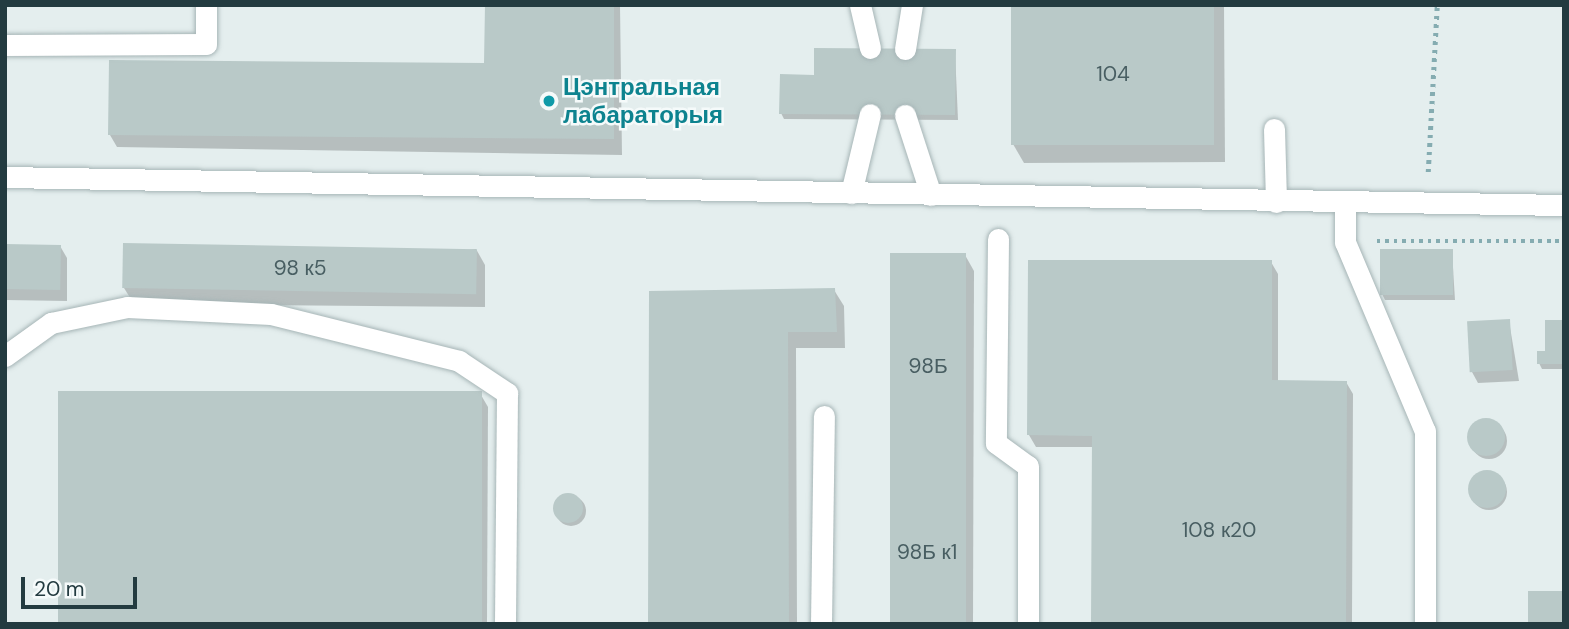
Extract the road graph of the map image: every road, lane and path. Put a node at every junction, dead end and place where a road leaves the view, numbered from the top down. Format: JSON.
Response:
{"nodes":[{"id":1,"x":206,"y":5,"type":"edge"},
{"id":2,"x":860,"y":5,"type":"edge"},
{"id":3,"x":912,"y":5,"type":"edge"},
{"id":4,"x":1437,"y":5,"type":"edge"},
{"id":5,"x":5,"y":45,"type":"edge"},
{"id":6,"x":870,"y":48,"type":"dead end"},
{"id":7,"x":905,"y":49,"type":"dead end"},
{"id":8,"x":870,"y":114,"type":"dead end"},
{"id":9,"x":905,"y":115,"type":"dead end"},
{"id":10,"x":1274,"y":129,"type":"dead end"},
{"id":11,"x":5,"y":177,"type":"edge"},
{"id":12,"x":851,"y":193,"type":"junction"},
{"id":13,"x":931,"y":195,"type":"junction"},
{"id":14,"x":1276,"y":202,"type":"junction"},
{"id":15,"x":1345,"y":204,"type":"junction"},
{"id":16,"x":1426,"y":205,"type":"junction"},
{"id":17,"x":1564,"y":205,"type":"edge"},
{"id":18,"x":998,"y":239,"type":"dead end"},
{"id":19,"x":1564,"y":241,"type":"edge"},
{"id":20,"x":1345,"y":242,"type":"junction"},
{"id":21,"x":5,"y":356,"type":"edge"},
{"id":22,"x":824,"y":416,"type":"dead end"},
{"id":23,"x":505,"y":624,"type":"edge"},
{"id":24,"x":821,"y":624,"type":"edge"},
{"id":25,"x":1028,"y":624,"type":"edge"},
{"id":26,"x":1424,"y":624,"type":"edge"}],
"edges":[{"from":1,"to":5,"type":"lane"},
{"from":2,"to":6,"type":"lane"},
{"from":3,"to":7,"type":"lane"},
{"from":4,"to":16,"type":"path"},
{"from":8,"to":12,"type":"lane"},
{"from":9,"to":13,"type":"lane"},
{"from":10,"to":14,"type":"lane"},
{"from":11,"to":12,"type":"lane"},
{"from":12,"to":13,"type":"lane"},
{"from":13,"to":14,"type":"lane"},
{"from":14,"to":15,"type":"lane"},
{"from":15,"to":16,"type":"lane"},
{"from":15,"to":20,"type":"lane"},
{"from":16,"to":17,"type":"lane"},
{"from":18,"to":25,"type":"lane"},
{"from":19,"to":20,"type":"path"},
{"from":20,"to":26,"type":"lane"},
{"from":21,"to":23,"type":"lane"},
{"from":22,"to":24,"type":"lane"}]}
